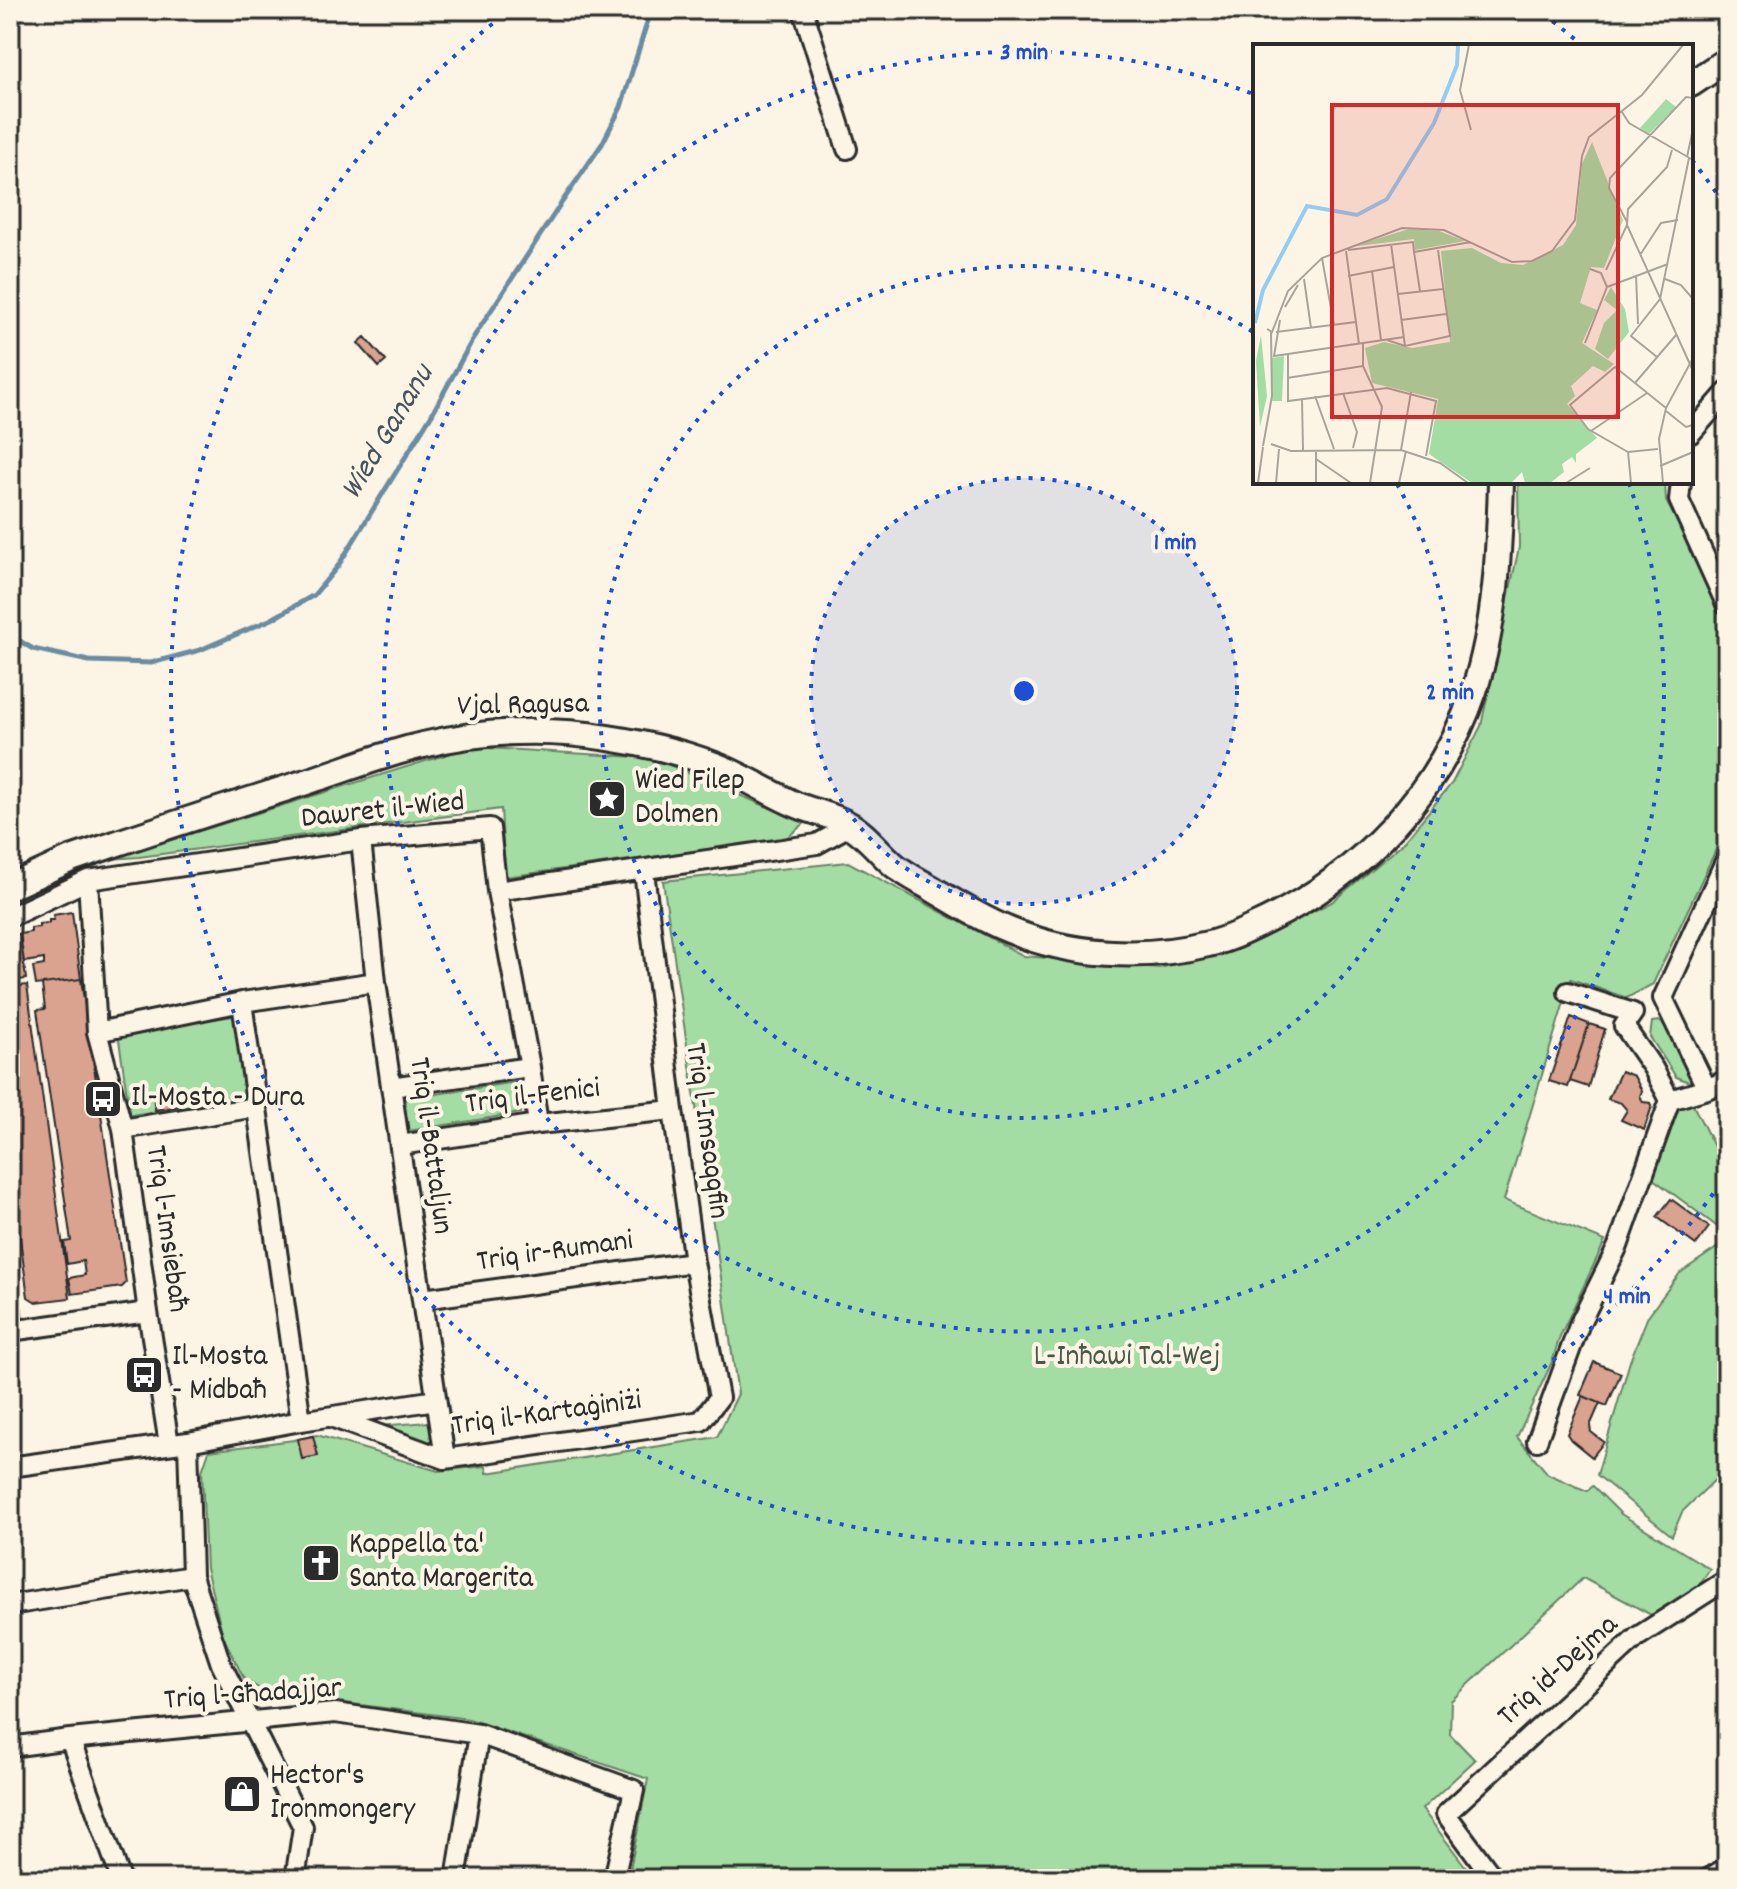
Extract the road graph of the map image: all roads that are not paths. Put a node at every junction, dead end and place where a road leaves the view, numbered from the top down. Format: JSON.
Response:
{"nodes":[{"id":1,"x":803,"y":10,"type":"edge"},
{"id":2,"x":1727,"y":60,"type":"edge"},
{"id":3,"x":1693,"y":83,"type":"edge"},
{"id":4,"x":847,"y":149,"type":"dead end"},
{"id":5,"x":1727,"y":392,"type":"edge"},
{"id":6,"x":1693,"y":431,"type":"edge"},
{"id":7,"x":1501,"y":484,"type":"edge"},
{"id":8,"x":1681,"y":484,"type":"edge"},
{"id":9,"x":1727,"y":606,"type":"edge"},
{"id":10,"x":851,"y":825,"type":"junction"},
{"id":11,"x":361,"y":840,"type":"junction"},
{"id":12,"x":1727,"y":857,"type":"edge"},
{"id":13,"x":644,"y":871,"type":"junction"},
{"id":14,"x":88,"y":880,"type":"junction"},
{"id":15,"x":10,"y":887,"type":"edge"},
{"id":16,"x":497,"y":891,"type":"junction"},
{"id":17,"x":10,"y":917,"type":"edge"},
{"id":18,"x":376,"y":982,"type":"junction"},
{"id":19,"x":1568,"y":992,"type":"dead end"},
{"id":20,"x":1663,"y":998,"type":"junction"},
{"id":21,"x":242,"y":1002,"type":"junction"},
{"id":22,"x":1633,"y":1013,"type":"junction"},
{"id":23,"x":97,"y":1032,"type":"junction"},
{"id":24,"x":530,"y":1067,"type":"junction"},
{"id":25,"x":1727,"y":1080,"type":"edge"},
{"id":26,"x":391,"y":1087,"type":"junction"},
{"id":27,"x":1707,"y":1089,"type":"junction"},
{"id":28,"x":1670,"y":1100,"type":"junction"},
{"id":29,"x":256,"y":1107,"type":"junction"},
{"id":30,"x":673,"y":1110,"type":"junction"},
{"id":31,"x":538,"y":1124,"type":"junction"},
{"id":32,"x":123,"y":1129,"type":"junction"},
{"id":33,"x":400,"y":1145,"type":"junction"},
{"id":34,"x":694,"y":1262,"type":"junction"},
{"id":35,"x":423,"y":1299,"type":"junction"},
{"id":36,"x":10,"y":1306,"type":"edge"},
{"id":37,"x":148,"y":1312,"type":"junction"},
{"id":38,"x":12,"y":1330,"type":"edge"},
{"id":39,"x":719,"y":1398,"type":"joint"},
{"id":40,"x":436,"y":1400,"type":"junction"},
{"id":41,"x":331,"y":1417,"type":"junction"},
{"id":42,"x":301,"y":1421,"type":"junction"},
{"id":43,"x":1537,"y":1441,"type":"dead end"},
{"id":44,"x":188,"y":1442,"type":"junction"},
{"id":45,"x":169,"y":1444,"type":"junction"},
{"id":46,"x":445,"y":1459,"type":"junction"},
{"id":47,"x":10,"y":1467,"type":"edge"},
{"id":48,"x":192,"y":1576,"type":"junction"},
{"id":49,"x":1723,"y":1587,"type":"edge"},
{"id":50,"x":10,"y":1605,"type":"edge"},
{"id":51,"x":250,"y":1722,"type":"junction"},
{"id":52,"x":479,"y":1734,"type":"junction"},
{"id":53,"x":70,"y":1739,"type":"junction"},
{"id":54,"x":10,"y":1747,"type":"edge"},
{"id":55,"x":1727,"y":1867,"type":"edge"},
{"id":56,"x":121,"y":1879,"type":"edge"},
{"id":57,"x":295,"y":1879,"type":"edge"},
{"id":58,"x":456,"y":1879,"type":"edge"},
{"id":59,"x":614,"y":1879,"type":"edge"},
{"id":60,"x":1494,"y":1879,"type":"edge"},
{"id":61,"x":1708,"y":1879,"type":"edge"}],
"edges":[{"from":1,"to":4,"type":"street"},
{"from":2,"to":3,"type":"main road"},
{"from":5,"to":6,"type":"street"},
{"from":7,"to":10,"type":"main road","name":"Vjal Ragusa"},
{"from":8,"to":9,"type":"street"},
{"from":10,"to":13,"type":"street"},
{"from":10,"to":15,"type":"main road","name":"Vjal Ragusa"},
{"from":11,"to":14,"type":"street","name":"Dawret il-Wied"},
{"from":11,"to":16,"type":"street","name":"Dawret il-Wied"},
{"from":11,"to":18,"type":"street","name":"Triq il-Battaljun"},
{"from":12,"to":20,"type":"street"},
{"from":13,"to":16,"type":"street"},
{"from":13,"to":30,"type":"street","name":"Triq l-Imsaqqfin"},
{"from":14,"to":17,"type":"street","name":"Dawret il-Wied"},
{"from":14,"to":23,"type":"street","name":"Triq l-Imsiebaħ"},
{"from":16,"to":24,"type":"street"},
{"from":18,"to":21,"type":"street"},
{"from":18,"to":26,"type":"street","name":"Triq il-Battaljun"},
{"from":19,"to":22,"type":"street"},
{"from":20,"to":22,"type":"street"},
{"from":20,"to":27,"type":"street"},
{"from":21,"to":23,"type":"street"},
{"from":21,"to":29,"type":"street"},
{"from":22,"to":28,"type":"street"},
{"from":23,"to":32,"type":"street","name":"Triq l-Imsiebaħ"},
{"from":24,"to":26,"type":"street"},
{"from":24,"to":31,"type":"street"},
{"from":25,"to":27,"type":"street"},
{"from":26,"to":33,"type":"street","name":"Triq il-Battaljun"},
{"from":27,"to":28,"type":"street"},
{"from":28,"to":43,"type":"street"},
{"from":29,"to":32,"type":"street"},
{"from":29,"to":42,"type":"street"},
{"from":30,"to":31,"type":"street","name":"Triq il-Fenici"},
{"from":30,"to":34,"type":"street","name":"Triq l-Imsaqqfin"},
{"from":31,"to":33,"type":"street","name":"Triq il-Fenici"},
{"from":32,"to":37,"type":"street","name":"Triq l-Imsiebaħ"},
{"from":33,"to":35,"type":"street","name":"Triq il-Battaljun"},
{"from":34,"to":35,"type":"street","name":"Triq ir-Rumani"},
{"from":34,"to":39,"type":"street","name":"Triq l-Imsaqqfin"},
{"from":35,"to":40,"type":"street","name":"Triq il-Battaljun"},
{"from":36,"to":38,"type":"street"},
{"from":37,"to":38,"type":"street"},
{"from":37,"to":45,"type":"street","name":"Triq l-Imsiebaħ"},
{"from":39,"to":46,"type":"street","name":"Triq il-Kartaġiniżi"},
{"from":40,"to":41,"type":"street"},
{"from":40,"to":46,"type":"street","name":"Triq il-Battaljun"},
{"from":41,"to":42,"type":"street"},
{"from":41,"to":46,"type":"street","name":"Triq il-Kartaġiniżi"},
{"from":42,"to":44,"type":"street"},
{"from":44,"to":45,"type":"street"},
{"from":44,"to":48,"type":"street"},
{"from":45,"to":47,"type":"street"},
{"from":48,"to":50,"type":"street"},
{"from":48,"to":51,"type":"street"},
{"from":49,"to":60,"type":"street","name":"Triq id-Dejma"},
{"from":51,"to":52,"type":"street","name":"Triq l-Għadajjar"},
{"from":51,"to":53,"type":"street","name":"Triq l-Għadajjar"},
{"from":51,"to":57,"type":"street"},
{"from":52,"to":58,"type":"street"},
{"from":52,"to":59,"type":"street","name":"Triq l-Għadajjar"},
{"from":53,"to":54,"type":"street","name":"Triq l-Għadajjar"},
{"from":53,"to":56,"type":"street"},
{"from":55,"to":61,"type":"street"}]}
